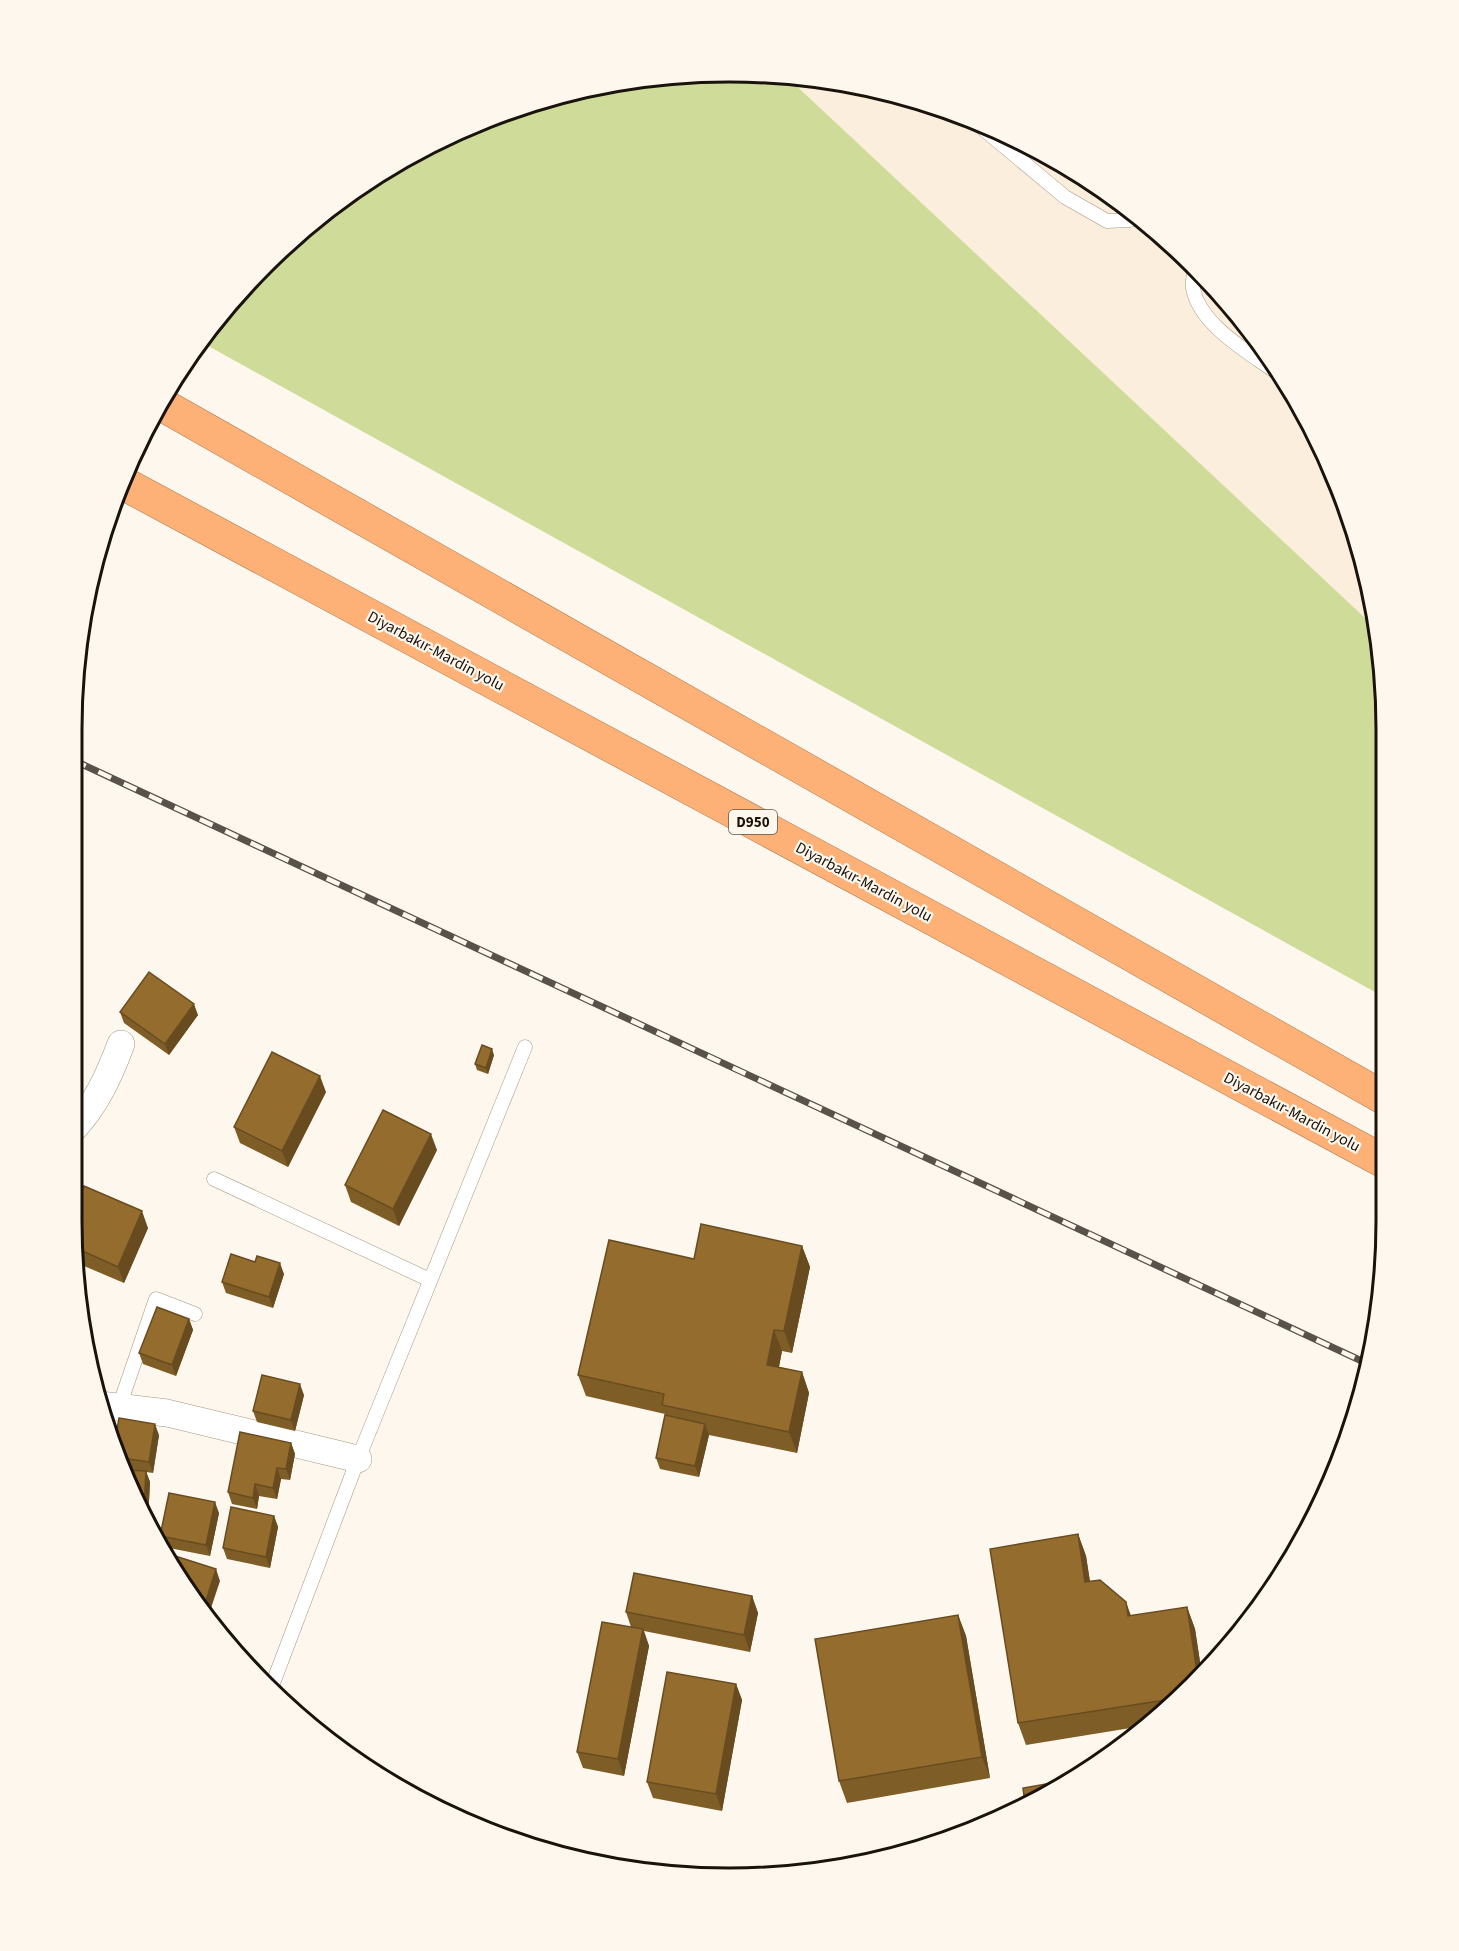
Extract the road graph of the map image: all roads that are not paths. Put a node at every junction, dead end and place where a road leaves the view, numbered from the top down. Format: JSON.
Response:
{"nodes":[{"id":1,"x":998,"y":141,"type":"edge"},
{"id":2,"x":1128,"y":220,"type":"edge"},
{"id":3,"x":1193,"y":279,"type":"edge"},
{"id":4,"x":1261,"y":361,"type":"edge"},
{"id":5,"x":168,"y":408,"type":"edge"},
{"id":6,"x":130,"y":487,"type":"edge"},
{"id":7,"x":121,"y":1044,"type":"dead end"},
{"id":8,"x":525,"y":1047,"type":"dead end"},
{"id":9,"x":1376,"y":1093,"type":"edge"},
{"id":10,"x":82,"y":1119,"type":"edge"},
{"id":11,"x":1376,"y":1157,"type":"edge"},
{"id":12,"x":214,"y":1179,"type":"dead end"},
{"id":13,"x":430,"y":1281,"type":"junction"},
{"id":14,"x":195,"y":1314,"type":"dead end"},
{"id":15,"x":110,"y":1406,"type":"edge"},
{"id":16,"x":358,"y":1459,"type":"junction"},
{"id":17,"x":274,"y":1681,"type":"edge"}],
"edges":[{"from":1,"to":2,"type":"lane"},
{"from":3,"to":4,"type":"lane"},
{"from":5,"to":9,"type":"highway"},
{"from":6,"to":11,"type":"highway","name":"Diyarbakır-Mardin yolu","number":"D950"},
{"from":7,"to":10,"type":"street"},
{"from":8,"to":13,"type":"lane"},
{"from":12,"to":13,"type":"lane"},
{"from":13,"to":16,"type":"lane"},
{"from":14,"to":15,"type":"lane"},
{"from":15,"to":16,"type":"street"},
{"from":16,"to":17,"type":"lane"}]}
